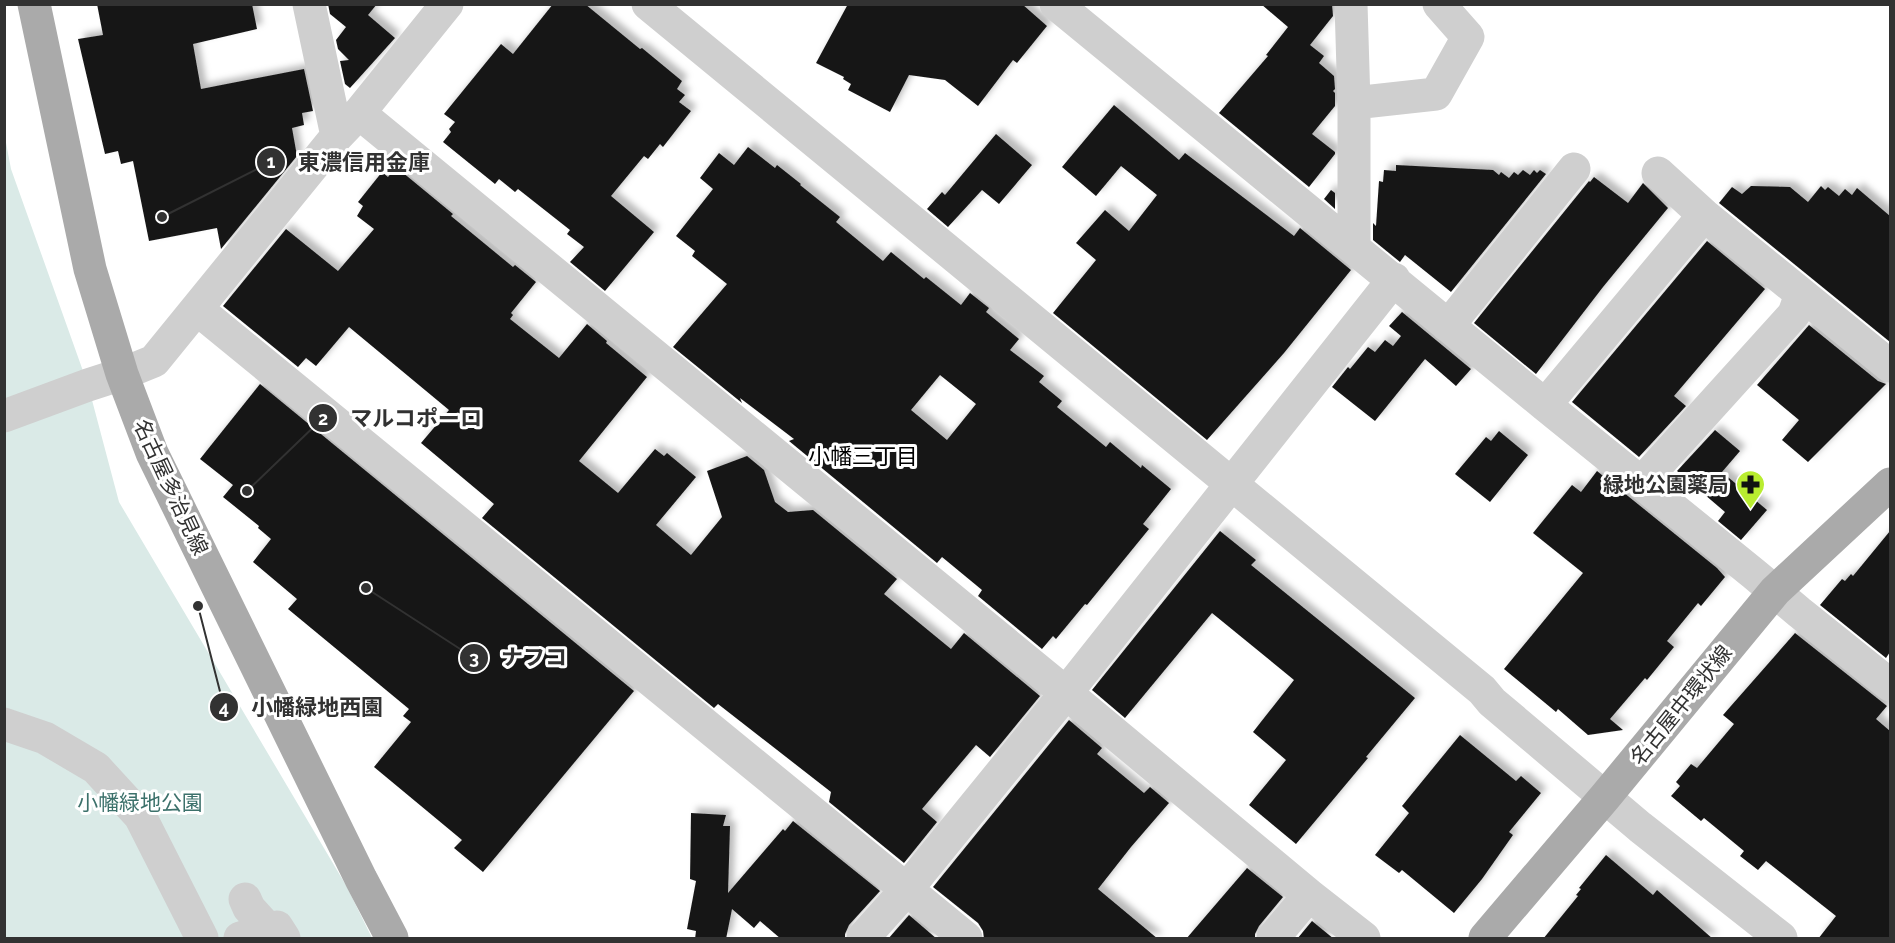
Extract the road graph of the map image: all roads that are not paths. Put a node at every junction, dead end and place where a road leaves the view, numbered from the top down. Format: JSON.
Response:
{"nodes":[{"id":1,"x":34,"y":4,"type":"edge"},
{"id":2,"x":309,"y":4,"type":"edge"},
{"id":3,"x":447,"y":4,"type":"edge"},
{"id":4,"x":648,"y":4,"type":"edge"},
{"id":5,"x":1056,"y":4,"type":"edge"},
{"id":6,"x":1351,"y":4,"type":"edge"},
{"id":7,"x":1439,"y":4,"type":"edge"},
{"id":8,"x":1354,"y":103,"type":"junction"},
{"id":9,"x":359,"y":113,"type":"junction"},
{"id":10,"x":337,"y":136,"type":"junction"},
{"id":11,"x":1574,"y":169,"type":"dead end"},
{"id":12,"x":1658,"y":173,"type":"dead end"},
{"id":13,"x":1704,"y":215,"type":"junction"},
{"id":14,"x":1354,"y":248,"type":"junction"},
{"id":15,"x":1394,"y":279,"type":"junction"},
{"id":16,"x":1801,"y":294,"type":"junction"},
{"id":17,"x":197,"y":309,"type":"junction"},
{"id":18,"x":1448,"y":326,"type":"junction"},
{"id":19,"x":1890,"y":366,"type":"edge"},
{"id":20,"x":122,"y":374,"type":"junction"},
{"id":21,"x":1545,"y":405,"type":"junction"},
{"id":22,"x":4,"y":416,"type":"edge"},
{"id":23,"x":1642,"y":482,"type":"junction"},
{"id":24,"x":1232,"y":484,"type":"junction"},
{"id":25,"x":1890,"y":484,"type":"edge"},
{"id":26,"x":1775,"y":591,"type":"junction"},
{"id":27,"x":1890,"y":685,"type":"edge"},
{"id":28,"x":1066,"y":693,"type":"junction"},
{"id":29,"x":4,"y":724,"type":"edge"},
{"id":30,"x":1605,"y":798,"type":"junction"},
{"id":31,"x":906,"y":890,"type":"junction"},
{"id":32,"x":1309,"y":895,"type":"junction"},
{"id":33,"x":245,"y":899,"type":"dead end"},
{"id":34,"x":264,"y":936,"type":"edge"},
{"id":35,"x":202,"y":939,"type":"edge"},
{"id":36,"x":392,"y":939,"type":"edge"},
{"id":37,"x":863,"y":939,"type":"edge"},
{"id":38,"x":966,"y":939,"type":"edge"},
{"id":39,"x":1273,"y":939,"type":"edge"},
{"id":40,"x":1364,"y":939,"type":"edge"},
{"id":41,"x":1485,"y":939,"type":"edge"},
{"id":42,"x":1781,"y":939,"type":"edge"}],
"edges":[{"from":1,"to":20,"type":"main road","name":"名古屋多治見線"},
{"from":2,"to":10,"type":"street"},
{"from":3,"to":9,"type":"street"},
{"from":4,"to":24,"type":"street"},
{"from":5,"to":14,"type":"street"},
{"from":6,"to":8,"type":"street"},
{"from":7,"to":8,"type":"street"},
{"from":8,"to":14,"type":"street"},
{"from":9,"to":10,"type":"street"},
{"from":9,"to":28,"type":"street"},
{"from":10,"to":17,"type":"street"},
{"from":11,"to":18,"type":"street"},
{"from":12,"to":13,"type":"street"},
{"from":13,"to":16,"type":"street"},
{"from":13,"to":21,"type":"street"},
{"from":14,"to":15,"type":"street"},
{"from":15,"to":18,"type":"street"},
{"from":15,"to":24,"type":"street"},
{"from":16,"to":19,"type":"street"},
{"from":16,"to":23,"type":"street"},
{"from":17,"to":20,"type":"street"},
{"from":17,"to":31,"type":"street"},
{"from":18,"to":21,"type":"street"},
{"from":20,"to":22,"type":"street"},
{"from":20,"to":36,"type":"main road","name":"名古屋多治見線"},
{"from":21,"to":23,"type":"street"},
{"from":23,"to":26,"type":"street"},
{"from":24,"to":28,"type":"street"},
{"from":24,"to":30,"type":"street"},
{"from":25,"to":26,"type":"main road","name":"名古屋中環状線"},
{"from":26,"to":27,"type":"street"},
{"from":26,"to":30,"type":"main road","name":"名古屋中環状線"},
{"from":28,"to":31,"type":"street"},
{"from":28,"to":32,"type":"street"},
{"from":29,"to":35,"type":"street"},
{"from":30,"to":41,"type":"main road","name":"名古屋中環状線"},
{"from":30,"to":42,"type":"street"},
{"from":31,"to":37,"type":"street"},
{"from":31,"to":38,"type":"street"},
{"from":32,"to":39,"type":"street"},
{"from":32,"to":40,"type":"street"},
{"from":33,"to":34,"type":"street"}]}
